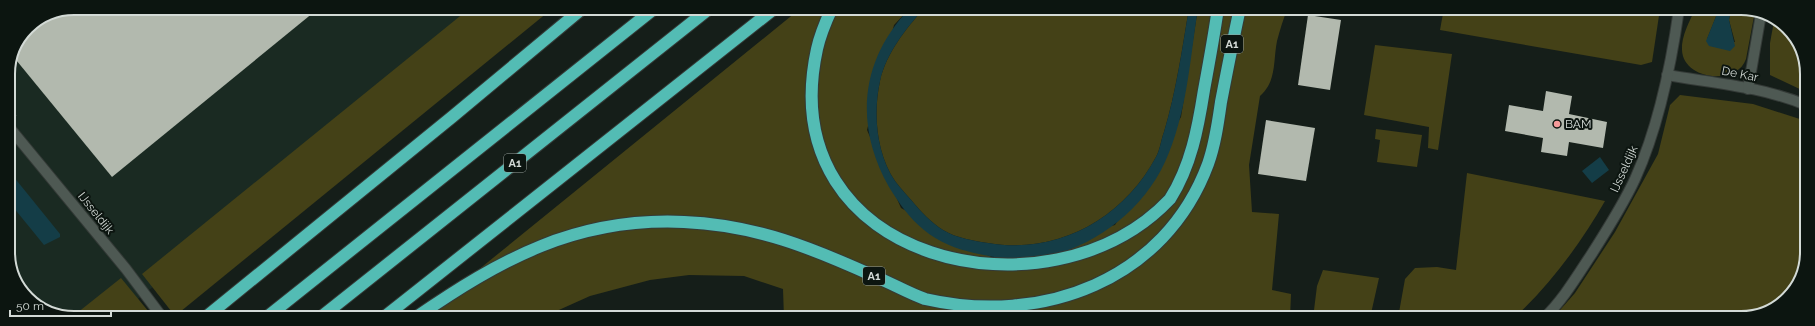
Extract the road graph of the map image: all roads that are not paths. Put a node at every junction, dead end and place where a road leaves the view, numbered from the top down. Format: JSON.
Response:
{"nodes":[{"id":1,"x":575,"y":15,"type":"edge"},
{"id":2,"x":646,"y":15,"type":"edge"},
{"id":3,"x":701,"y":15,"type":"edge"},
{"id":4,"x":766,"y":15,"type":"edge"},
{"id":5,"x":829,"y":15,"type":"edge"},
{"id":6,"x":1217,"y":15,"type":"edge"},
{"id":7,"x":1239,"y":15,"type":"edge"},
{"id":8,"x":1678,"y":15,"type":"edge"},
{"id":9,"x":1760,"y":18,"type":"edge"},
{"id":10,"x":1667,"y":75,"type":"junction"},
{"id":11,"x":1748,"y":89,"type":"junction"},
{"id":12,"x":1800,"y":103,"type":"edge"},
{"id":13,"x":15,"y":134,"type":"edge"},
{"id":14,"x":871,"y":235,"type":"dead end"},
{"id":15,"x":1124,"y":249,"type":"dead end"},
{"id":16,"x":157,"y":311,"type":"edge"},
{"id":17,"x":213,"y":311,"type":"edge"},
{"id":18,"x":276,"y":311,"type":"edge"},
{"id":19,"x":330,"y":311,"type":"edge"},
{"id":20,"x":392,"y":311,"type":"edge"},
{"id":21,"x":426,"y":311,"type":"edge"},
{"id":22,"x":972,"y":311,"type":"edge"},
{"id":23,"x":1029,"y":311,"type":"edge"},
{"id":24,"x":1551,"y":311,"type":"edge"}],
"edges":[{"from":1,"to":17,"type":"highway"},
{"from":2,"to":18,"type":"highway"},
{"from":3,"to":19,"type":"highway","number":"A1"},
{"from":4,"to":20,"type":"highway"},
{"from":5,"to":14,"type":"highway"},
{"from":6,"to":15,"type":"highway","number":"A1"},
{"from":7,"to":23,"type":"highway","number":"A1"},
{"from":8,"to":10,"type":"street","name":"IJsseldijk"},
{"from":9,"to":11,"type":"street"},
{"from":10,"to":11,"type":"street","name":"De Kar"},
{"from":10,"to":24,"type":"street","name":"IJsseldijk"},
{"from":11,"to":12,"type":"street","name":"De Kar"},
{"from":13,"to":16,"type":"street","name":"IJsseldijk"},
{"from":21,"to":22,"type":"highway","number":"A1"}]}
